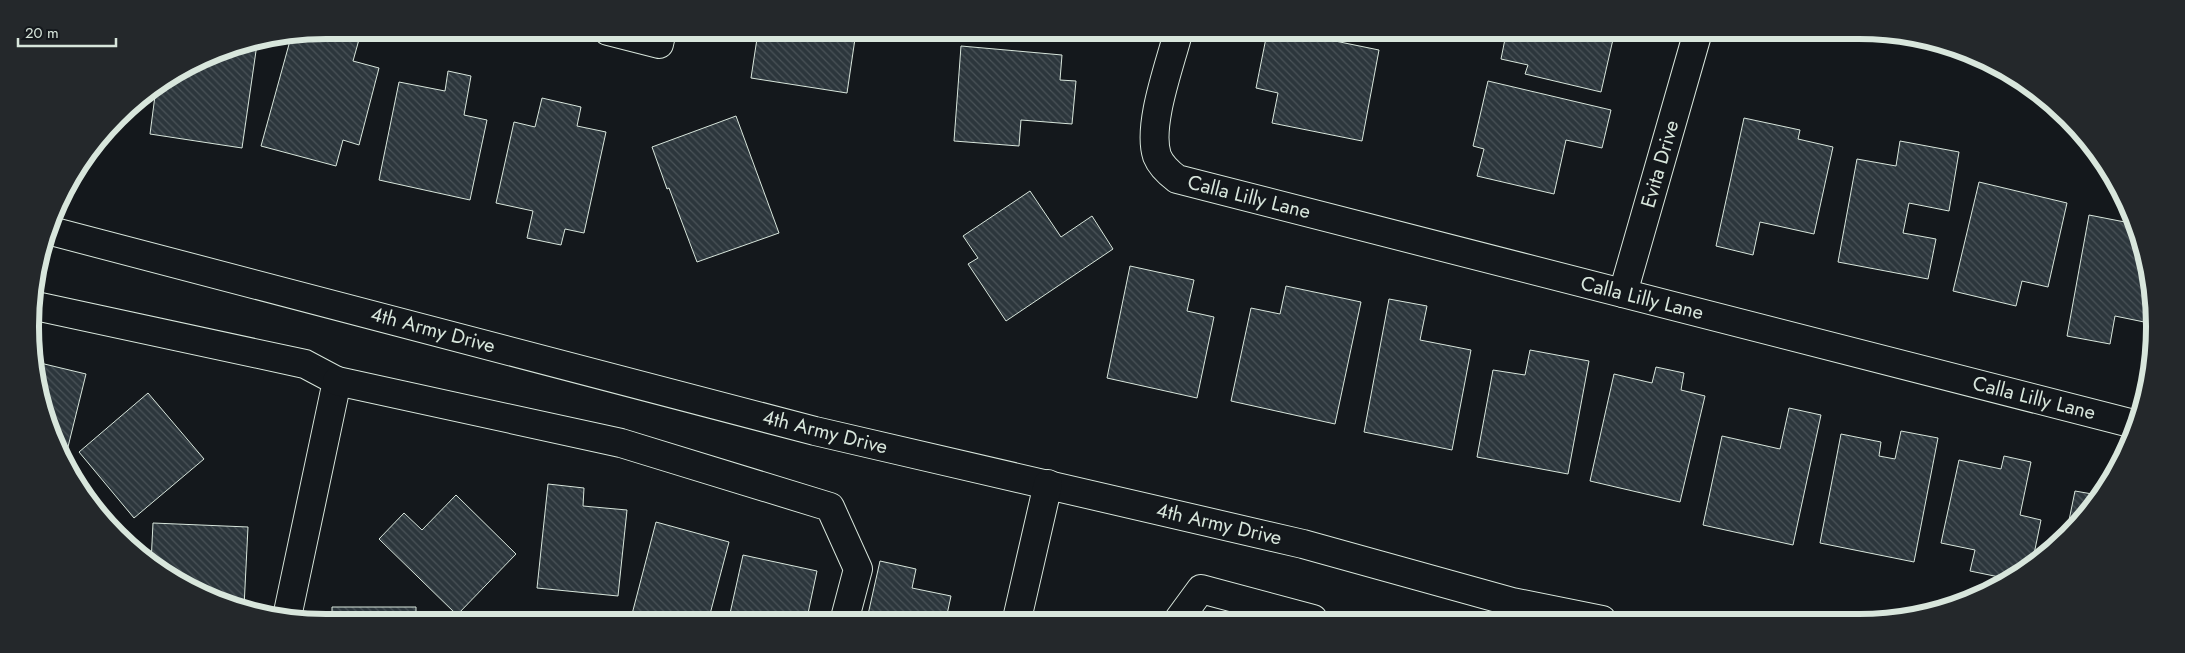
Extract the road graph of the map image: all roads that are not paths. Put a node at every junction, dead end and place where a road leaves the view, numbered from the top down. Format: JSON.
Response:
{"nodes":[{"id":1,"x":1176,"y":39,"type":"edge"},
{"id":2,"x":1695,"y":39,"type":"edge"},
{"id":3,"x":55,"y":232,"type":"edge"},
{"id":4,"x":1623,"y":293,"type":"junction"},
{"id":5,"x":39,"y":307,"type":"edge"},
{"id":6,"x":337,"y":381,"type":"junction"},
{"id":7,"x":2130,"y":423,"type":"edge"},
{"id":8,"x":1048,"y":484,"type":"junction"},
{"id":9,"x":288,"y":612,"type":"edge"},
{"id":10,"x":846,"y":614,"type":"edge"},
{"id":11,"x":1018,"y":614,"type":"edge"},
{"id":12,"x":1183,"y":614,"type":"edge"},
{"id":13,"x":1294,"y":614,"type":"edge"},
{"id":14,"x":1572,"y":614,"type":"edge"}],
"edges":[{"from":1,"to":4,"type":"street","name":"Calla Lilly Lane"},
{"from":2,"to":4,"type":"street","name":"Evita Drive"},
{"from":3,"to":8,"type":"street","name":"4th Army Drive"},
{"from":4,"to":7,"type":"street","name":"Calla Lilly Lane"},
{"from":5,"to":6,"type":"street"},
{"from":6,"to":9,"type":"street"},
{"from":6,"to":10,"type":"street"},
{"from":8,"to":11,"type":"street"},
{"from":8,"to":14,"type":"street","name":"4th Army Drive"},
{"from":12,"to":13,"type":"street"}]}
